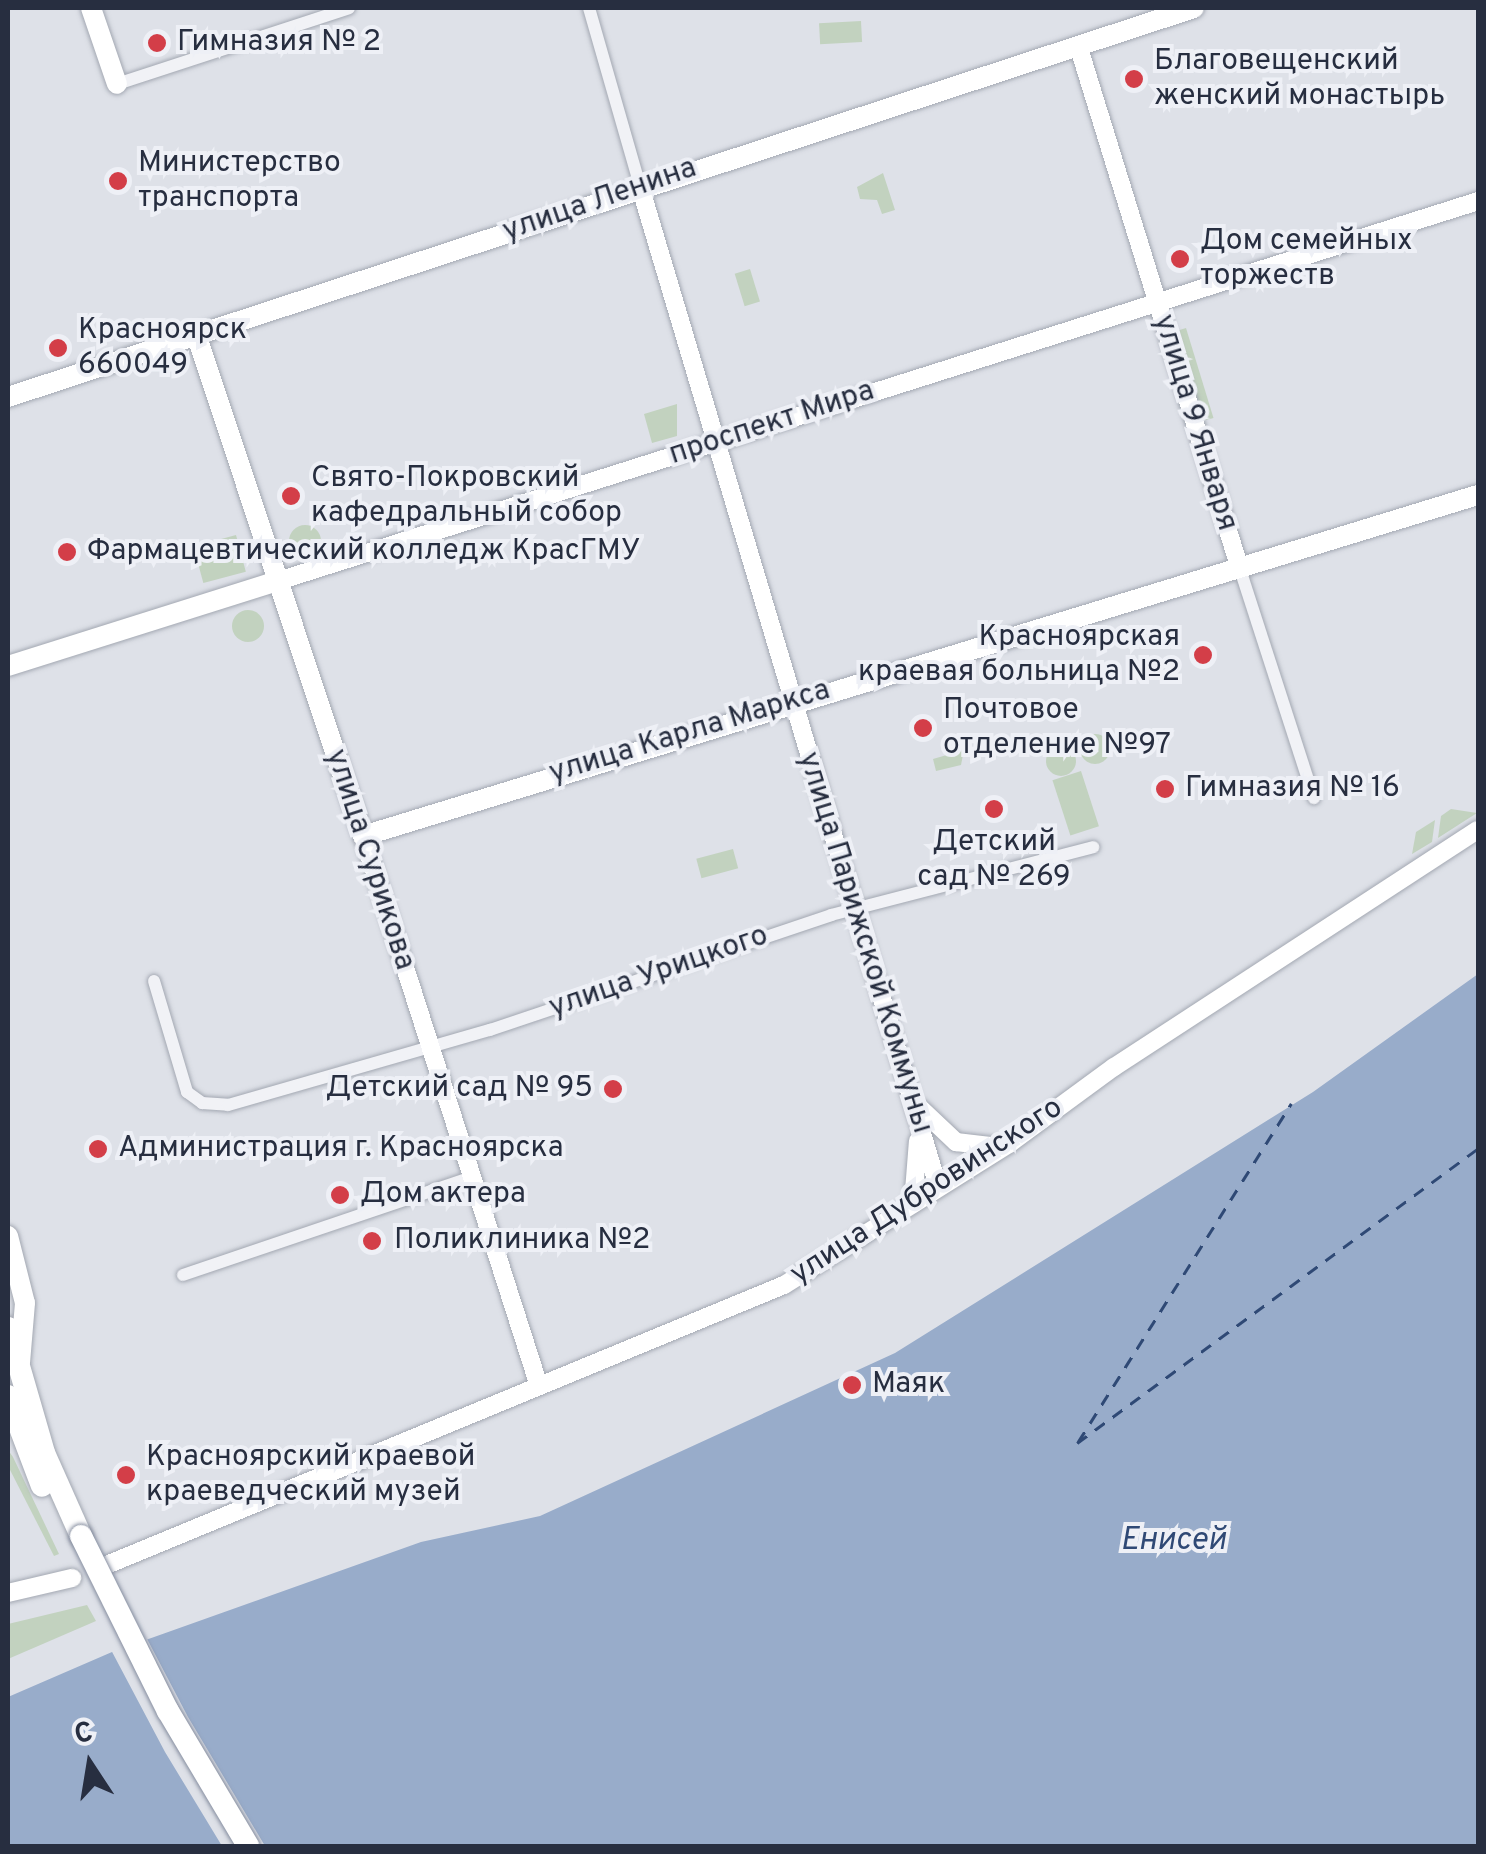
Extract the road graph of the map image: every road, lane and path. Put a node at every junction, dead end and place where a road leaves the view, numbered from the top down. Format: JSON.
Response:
{"nodes":[{"id":1,"x":92,"y":8,"type":"edge"},
{"id":2,"x":349,"y":8,"type":"edge"},
{"id":3,"x":589,"y":8,"type":"edge"},
{"id":4,"x":1194,"y":8,"type":"edge"},
{"id":5,"x":1078,"y":46,"type":"junction"},
{"id":6,"x":116,"y":84,"type":"joint"},
{"id":7,"x":640,"y":186,"type":"junction"},
{"id":8,"x":1478,"y":201,"type":"edge"},
{"id":9,"x":1158,"y":302,"type":"junction"},
{"id":10,"x":196,"y":334,"type":"junction"},
{"id":11,"x":8,"y":397,"type":"edge"},
{"id":12,"x":717,"y":442,"type":"junction"},
{"id":13,"x":1478,"y":494,"type":"edge"},
{"id":14,"x":1238,"y":566,"type":"junction"},
{"id":15,"x":275,"y":582,"type":"junction"},
{"id":16,"x":8,"y":666,"type":"edge"},
{"id":17,"x":792,"y":703,"type":"junction"},
{"id":18,"x":1314,"y":798,"type":"dead end"},
{"id":19,"x":1478,"y":830,"type":"edge"},
{"id":20,"x":363,"y":836,"type":"junction"},
{"id":21,"x":1092,"y":847,"type":"dead end"},
{"id":22,"x":854,"y":908,"type":"junction"},
{"id":23,"x":154,"y":981,"type":"dead end"},
{"id":24,"x":430,"y":1048,"type":"junction"},
{"id":25,"x":914,"y":1101,"type":"junction"},
{"id":26,"x":1005,"y":1147,"type":"junction"},
{"id":27,"x":472,"y":1177,"type":"junction"},
{"id":28,"x":938,"y":1186,"type":"junction"},
{"id":29,"x":914,"y":1204,"type":"junction"},
{"id":30,"x":8,"y":1236,"type":"edge"},
{"id":31,"x":183,"y":1274,"type":"dead end"},
{"id":32,"x":8,"y":1328,"type":"edge"},
{"id":33,"x":19,"y":1370,"type":"junction"},
{"id":34,"x":539,"y":1386,"type":"junction"},
{"id":35,"x":8,"y":1396,"type":"edge"},
{"id":36,"x":8,"y":1432,"type":"edge"},
{"id":37,"x":26,"y":1452,"type":"junction"},
{"id":38,"x":75,"y":1539,"type":"junction"},
{"id":39,"x":110,"y":1564,"type":"dead end"},
{"id":40,"x":72,"y":1578,"type":"dead end"},
{"id":41,"x":12,"y":1592,"type":"edge"},
{"id":42,"x":238,"y":1846,"type":"edge"},
{"id":43,"x":248,"y":1846,"type":"edge"}],
"edges":[{"from":1,"to":6,"type":"main road"},
{"from":2,"to":6,"type":"street"},
{"from":3,"to":7,"type":"street","name":"улица Парижской Коммуны"},
{"from":4,"to":5,"type":"main road","name":"улица Ленина"},
{"from":5,"to":7,"type":"main road","name":"улица Ленина"},
{"from":5,"to":9,"type":"main road","name":"улица 9 Января"},
{"from":7,"to":10,"type":"main road","name":"улица Ленина"},
{"from":7,"to":12,"type":"main road","name":"улица Парижской Коммуны"},
{"from":8,"to":9,"type":"main road","name":"проспект Мира"},
{"from":9,"to":12,"type":"main road","name":"проспект Мира"},
{"from":9,"to":14,"type":"main road","name":"улица 9 Января"},
{"from":10,"to":11,"type":"main road","name":"улица Ленина"},
{"from":10,"to":15,"type":"main road","name":"улица Сурикова"},
{"from":12,"to":15,"type":"main road","name":"проспект Мира"},
{"from":12,"to":17,"type":"main road","name":"улица Парижской Коммуны"},
{"from":13,"to":14,"type":"main road","name":"улица Карла Маркса"},
{"from":14,"to":17,"type":"main road","name":"улица Карла Маркса"},
{"from":14,"to":18,"type":"street","name":"улица 9 Января"},
{"from":15,"to":16,"type":"main road","name":"проспект Мира"},
{"from":15,"to":20,"type":"main road","name":"улица Сурикова"},
{"from":17,"to":20,"type":"main road","name":"улица Карла Маркса"},
{"from":17,"to":22,"type":"main road","name":"улица Парижской Коммуны"},
{"from":19,"to":26,"type":"main road","name":"улица Дубровинского"},
{"from":20,"to":24,"type":"main road","name":"улица Сурикова"},
{"from":21,"to":22,"type":"street","name":"улица Урицкого"},
{"from":22,"to":24,"type":"street","name":"улица Урицкого"},
{"from":22,"to":25,"type":"main road","name":"улица Парижской Коммуны"},
{"from":23,"to":24,"type":"street","name":"улица Урицкого"},
{"from":24,"to":27,"type":"main road","name":"улица Сурикова"},
{"from":25,"to":26,"type":"main road"},
{"from":25,"to":28,"type":"main road","name":"улица Парижской Коммуны"},
{"from":25,"to":29,"type":"main road"},
{"from":26,"to":28,"type":"main road","name":"улица Дубровинского"},
{"from":27,"to":31,"type":"street"},
{"from":27,"to":34,"type":"main road","name":"улица Сурикова"},
{"from":28,"to":29,"type":"main road","name":"улица Дубровинского"},
{"from":29,"to":34,"type":"main road","name":"улица Дубровинского"},
{"from":30,"to":33,"type":"main road"},
{"from":32,"to":33,"type":"highway"},
{"from":33,"to":38,"type":"highway"},
{"from":34,"to":39,"type":"main road","name":"улица Дубровинского"},
{"from":35,"to":37,"type":"highway"},
{"from":36,"to":37,"type":"main road"},
{"from":37,"to":38,"type":"highway"},
{"from":38,"to":42,"type":"highway","bridge":true},
{"from":38,"to":43,"type":"highway","bridge":true},
{"from":40,"to":41,"type":"main road"}]}
